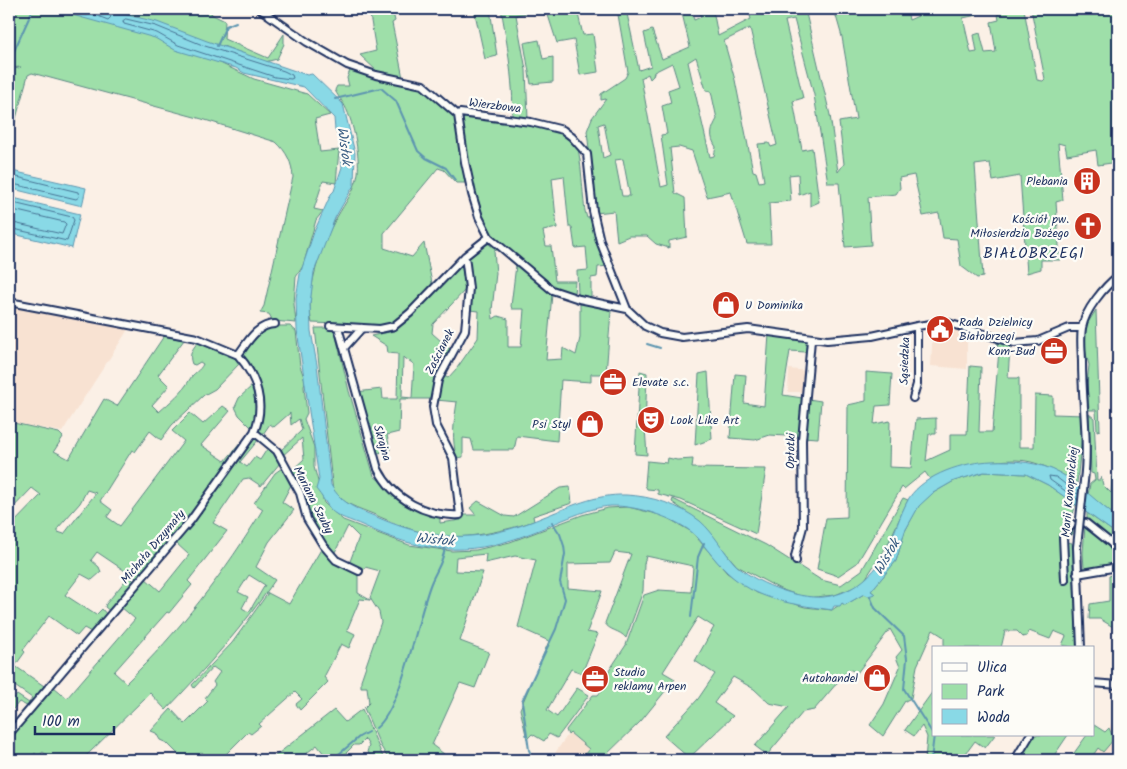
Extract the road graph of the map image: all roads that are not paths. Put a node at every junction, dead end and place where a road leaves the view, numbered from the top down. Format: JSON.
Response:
{"nodes":[{"id":1,"x":260,"y":9,"type":"edge"},
{"id":2,"x":458,"y":115,"type":"junction"},
{"id":3,"x":489,"y":236,"type":"junction"},
{"id":4,"x":465,"y":256,"type":"junction"},
{"id":5,"x":1118,"y":276,"type":"edge"},
{"id":6,"x":9,"y":302,"type":"edge"},
{"id":7,"x":627,"y":309,"type":"junction"},
{"id":8,"x":275,"y":324,"type":"dead end"},
{"id":9,"x":330,"y":326,"type":"dead end"},
{"id":10,"x":918,"y":326,"type":"junction"},
{"id":11,"x":338,"y":327,"type":"junction"},
{"id":12,"x":362,"y":328,"type":"junction"},
{"id":13,"x":1082,"y":328,"type":"junction"},
{"id":14,"x":811,"y":340,"type":"junction"},
{"id":15,"x":344,"y":348,"type":"junction"},
{"id":16,"x":238,"y":355,"type":"junction"},
{"id":17,"x":913,"y":398,"type":"dead end"},
{"id":18,"x":254,"y":432,"type":"junction"},
{"id":19,"x":460,"y":515,"type":"joint"},
{"id":20,"x":1086,"y":523,"type":"dead end"},
{"id":21,"x":1072,"y":524,"type":"dead end"},
{"id":22,"x":1118,"y":552,"type":"edge"},
{"id":23,"x":796,"y":561,"type":"dead end"},
{"id":24,"x":1118,"y":567,"type":"edge"},
{"id":25,"x":359,"y":571,"type":"dead end"},
{"id":26,"x":1077,"y":574,"type":"junction"},
{"id":27,"x":1065,"y":580,"type":"dead end"},
{"id":28,"x":1081,"y":646,"type":"edge"},
{"id":29,"x":1094,"y":683,"type":"edge"},
{"id":30,"x":1118,"y":686,"type":"edge"},
{"id":31,"x":9,"y":734,"type":"edge"},
{"id":32,"x":1029,"y":736,"type":"edge"},
{"id":33,"x":1015,"y":760,"type":"edge"}],
"edges":[{"from":1,"to":2,"type":"street","name":"Wierzbowa"},
{"from":2,"to":3,"type":"street"},
{"from":2,"to":7,"type":"street","name":"Wierzbowa"},
{"from":3,"to":4,"type":"street"},
{"from":3,"to":7,"type":"street"},
{"from":4,"to":12,"type":"street"},
{"from":4,"to":19,"type":"street","name":"Zaścianek"},
{"from":5,"to":13,"type":"street"},
{"from":6,"to":16,"type":"street"},
{"from":7,"to":14,"type":"street"},
{"from":8,"to":16,"type":"street"},
{"from":9,"to":11,"type":"street"},
{"from":10,"to":13,"type":"street"},
{"from":10,"to":14,"type":"street"},
{"from":10,"to":17,"type":"street","name":"Sąsiedzka"},
{"from":11,"to":12,"type":"street"},
{"from":11,"to":15,"type":"street","name":"Skrajna"},
{"from":12,"to":15,"type":"street"},
{"from":13,"to":26,"type":"street","name":"Marii Konopnickiej","bridge":true},
{"from":14,"to":23,"type":"street","name":"Opłotki"},
{"from":15,"to":19,"type":"street","name":"Skrajna"},
{"from":16,"to":18,"type":"street","name":"Michała Drzymały"},
{"from":18,"to":25,"type":"street","name":"Mariana Szuby"},
{"from":18,"to":31,"type":"street","name":"Michała Drzymały"},
{"from":20,"to":22,"type":"street"},
{"from":21,"to":27,"type":"street"},
{"from":24,"to":26,"type":"street"},
{"from":26,"to":28,"type":"street","name":"Marii Konopnickiej"},
{"from":29,"to":30,"type":"street"},
{"from":32,"to":33,"type":"street"}]}
